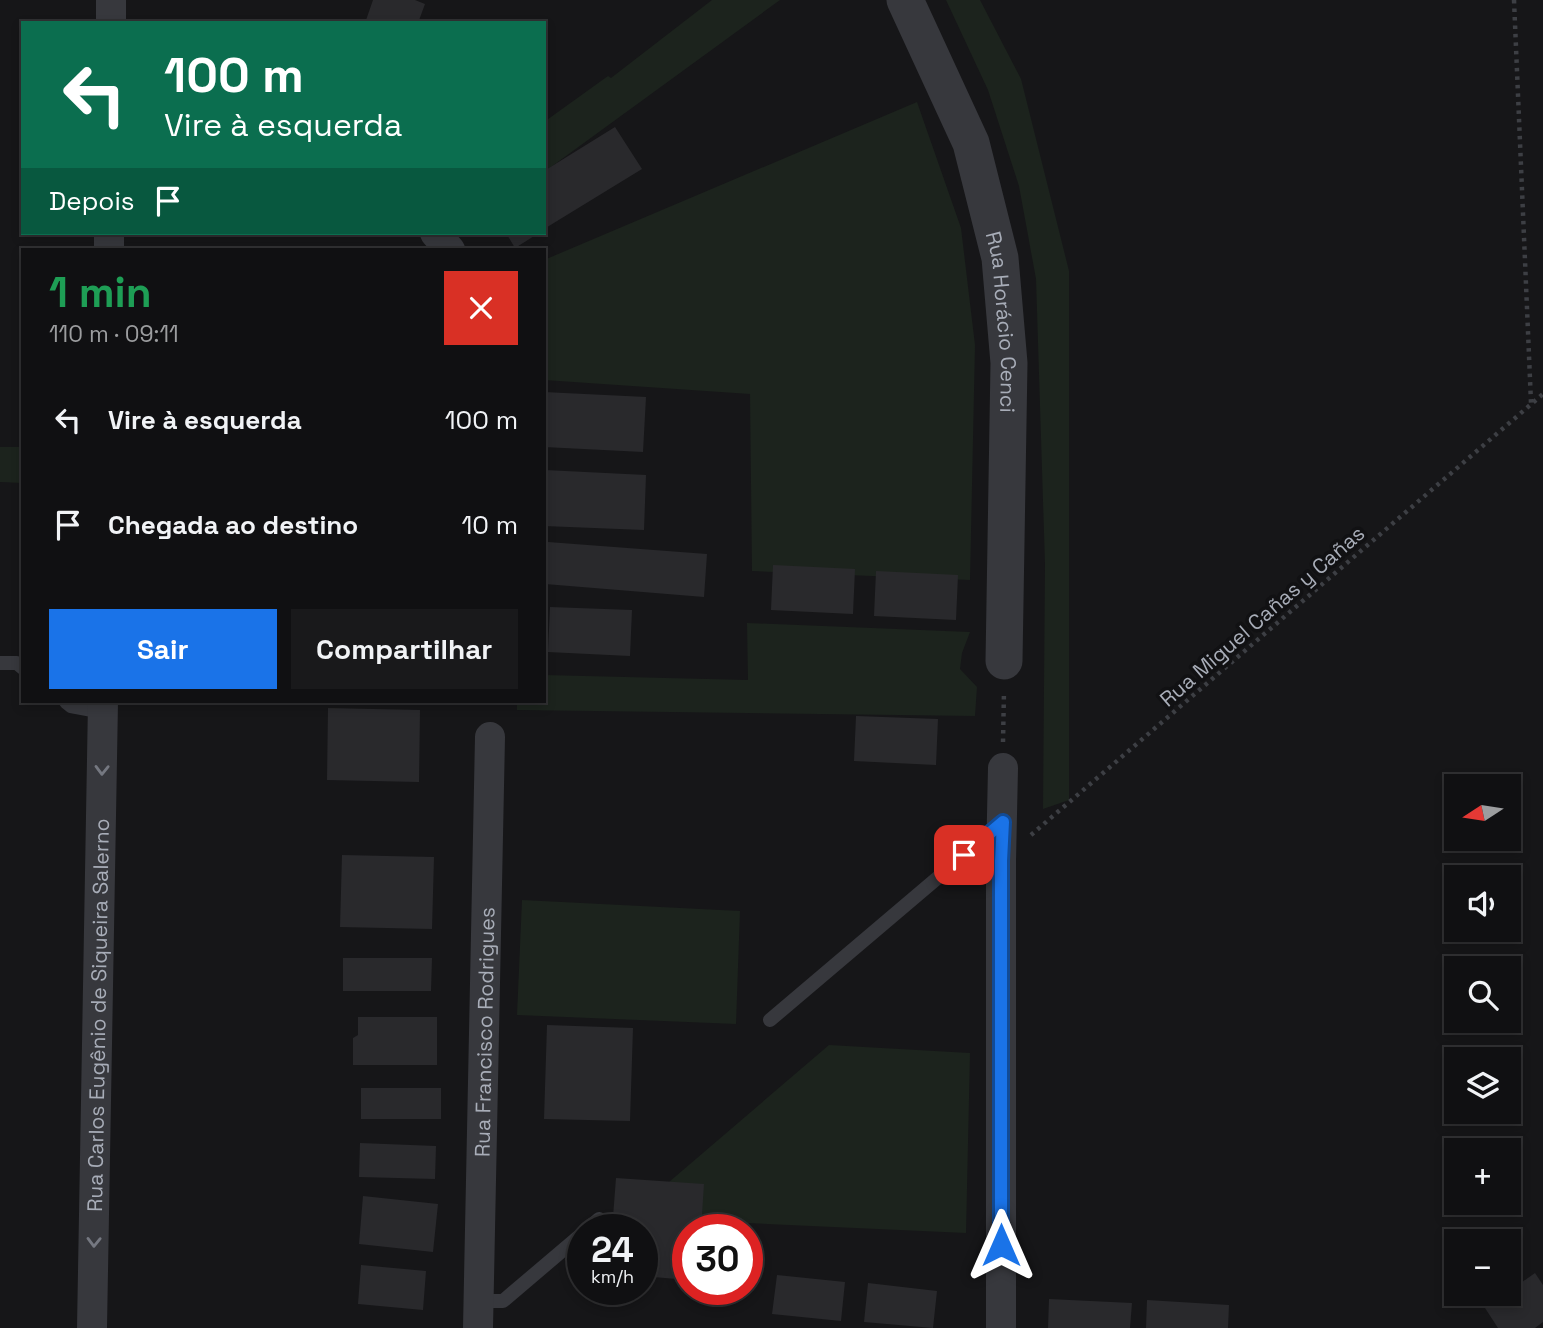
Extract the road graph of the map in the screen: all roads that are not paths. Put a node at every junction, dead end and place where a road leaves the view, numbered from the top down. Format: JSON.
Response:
{"nodes":[{"id":1,"x":111,"y":0,"type":"edge"},
{"id":2,"x":905,"y":0,"type":"edge"},
{"id":3,"x":111,"y":21,"type":"edge"},
{"id":4,"x":1004,"y":661,"type":"road end"},
{"id":5,"x":0,"y":663,"type":"edge"},
{"id":6,"x":21,"y":666,"type":"edge"},
{"id":7,"x":67,"y":703,"type":"edge"},
{"id":8,"x":103,"y":707,"type":"edge"},
{"id":9,"x":490,"y":737,"type":"dead end"},
{"id":10,"x":1003,"y":768,"type":"road end"},
{"id":11,"x":1003,"y":822,"type":"junction"},
{"id":12,"x":770,"y":1020,"type":"dead end"},
{"id":13,"x":567,"y":1246,"type":"edge"},
{"id":14,"x":479,"y":1315,"type":"edge"},
{"id":15,"x":92,"y":1328,"type":"edge"},
{"id":16,"x":1001,"y":1328,"type":"edge"}],
"edges":[{"from":1,"to":3,"type":"street"},
{"from":2,"to":4,"type":"street","name":"Rua Horácio Cenci"},
{"from":5,"to":6,"type":"lane"},
{"from":7,"to":8,"type":"lane"},
{"from":8,"to":15,"type":"street","name":"Rua Carlos Eugênio de Siqueira Salerno","one_way":true},
{"from":9,"to":14,"type":"street","name":"Rua Francisco Rodrigues"},
{"from":10,"to":11,"type":"street"},
{"from":11,"to":12,"type":"lane"},
{"from":11,"to":16,"type":"street"},
{"from":13,"to":14,"type":"lane"}]}
